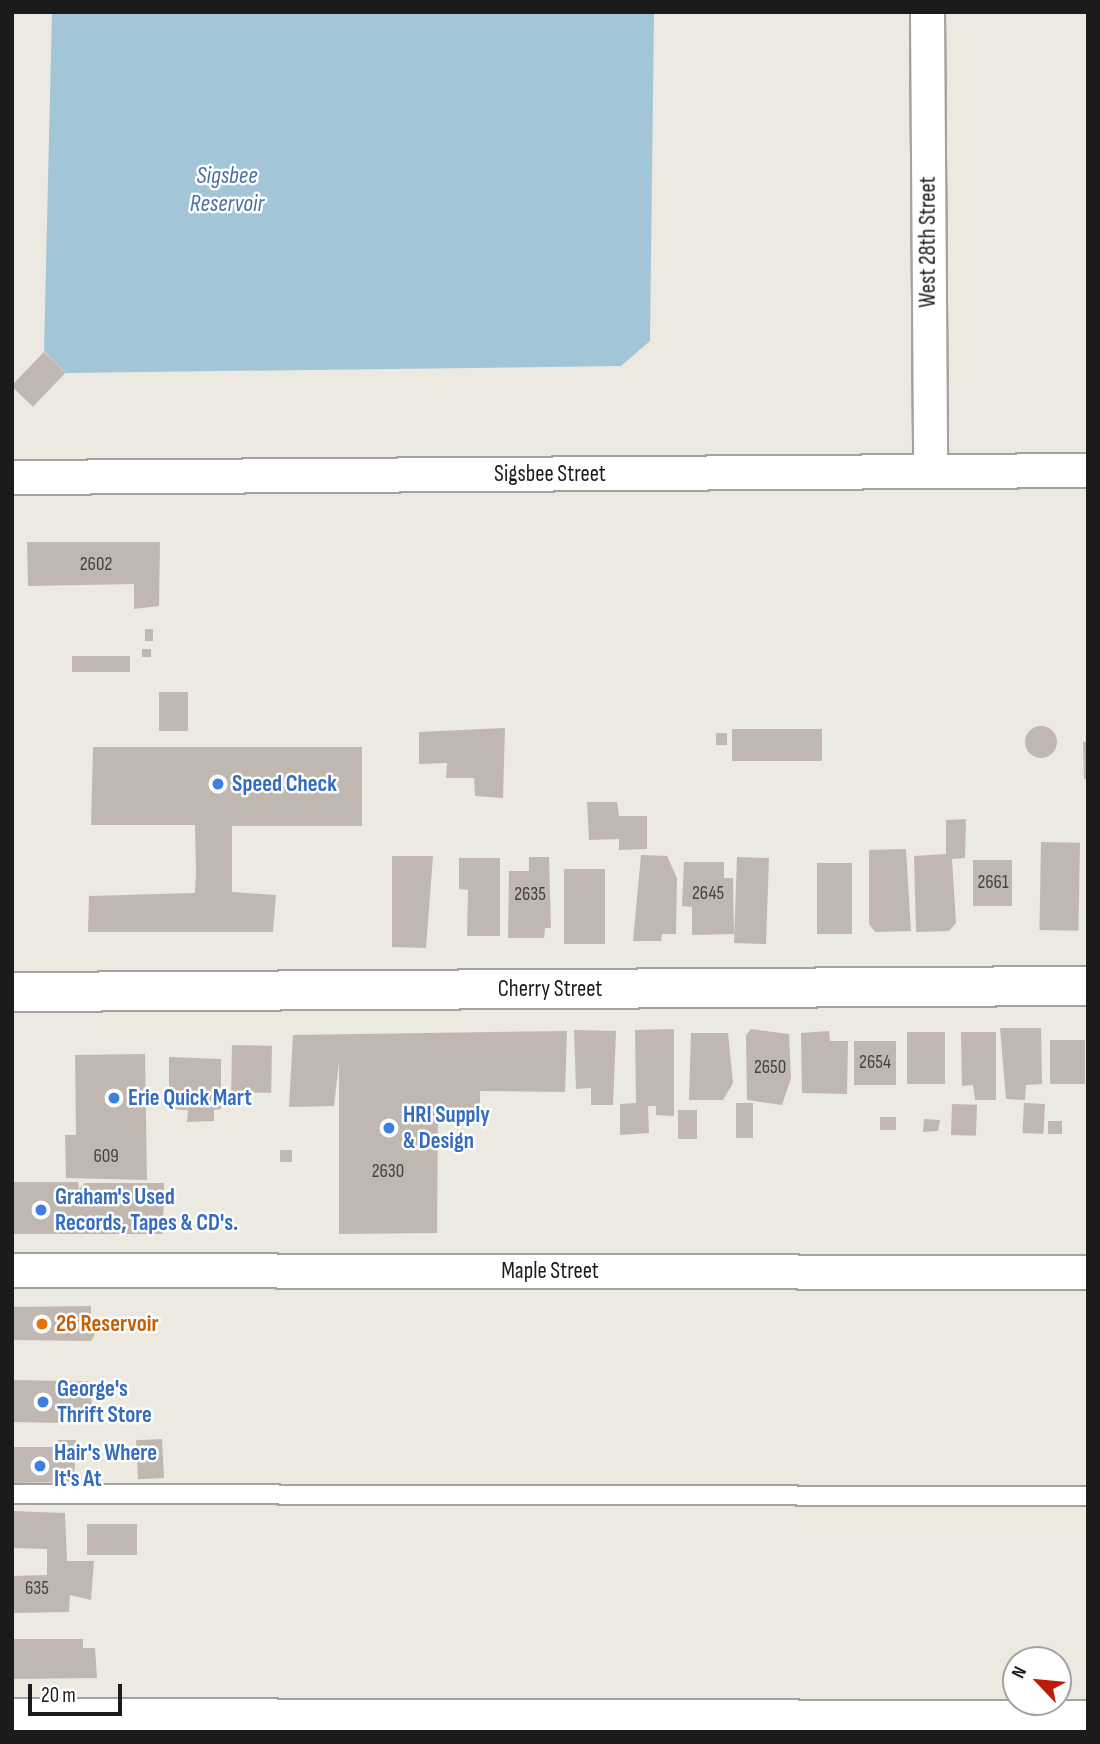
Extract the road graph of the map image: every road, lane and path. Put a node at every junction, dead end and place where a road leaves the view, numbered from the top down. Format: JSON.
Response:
{"nodes":[{"id":1,"x":927,"y":12,"type":"edge"},
{"id":2,"x":1088,"y":470,"type":"edge"},
{"id":3,"x":930,"y":471,"type":"junction"},
{"id":4,"x":12,"y":477,"type":"edge"},
{"id":5,"x":1088,"y":986,"type":"edge"},
{"id":6,"x":12,"y":992,"type":"edge"},
{"id":7,"x":12,"y":1270,"type":"edge"},
{"id":8,"x":1088,"y":1272,"type":"edge"},
{"id":9,"x":12,"y":1494,"type":"edge"},
{"id":10,"x":1088,"y":1496,"type":"edge"},
{"id":11,"x":12,"y":1715,"type":"edge"},
{"id":12,"x":1088,"y":1717,"type":"edge"}],
"edges":[{"from":1,"to":3,"type":"street","name":"West 28th Street"},
{"from":2,"to":3,"type":"street","name":"Sigsbee Street"},
{"from":3,"to":4,"type":"street","name":"Sigsbee Street"},
{"from":5,"to":6,"type":"street","name":"Cherry Street"},
{"from":7,"to":8,"type":"street","name":"Maple Street"},
{"from":9,"to":10,"type":"lane"},
{"from":11,"to":12,"type":"street"}]}
